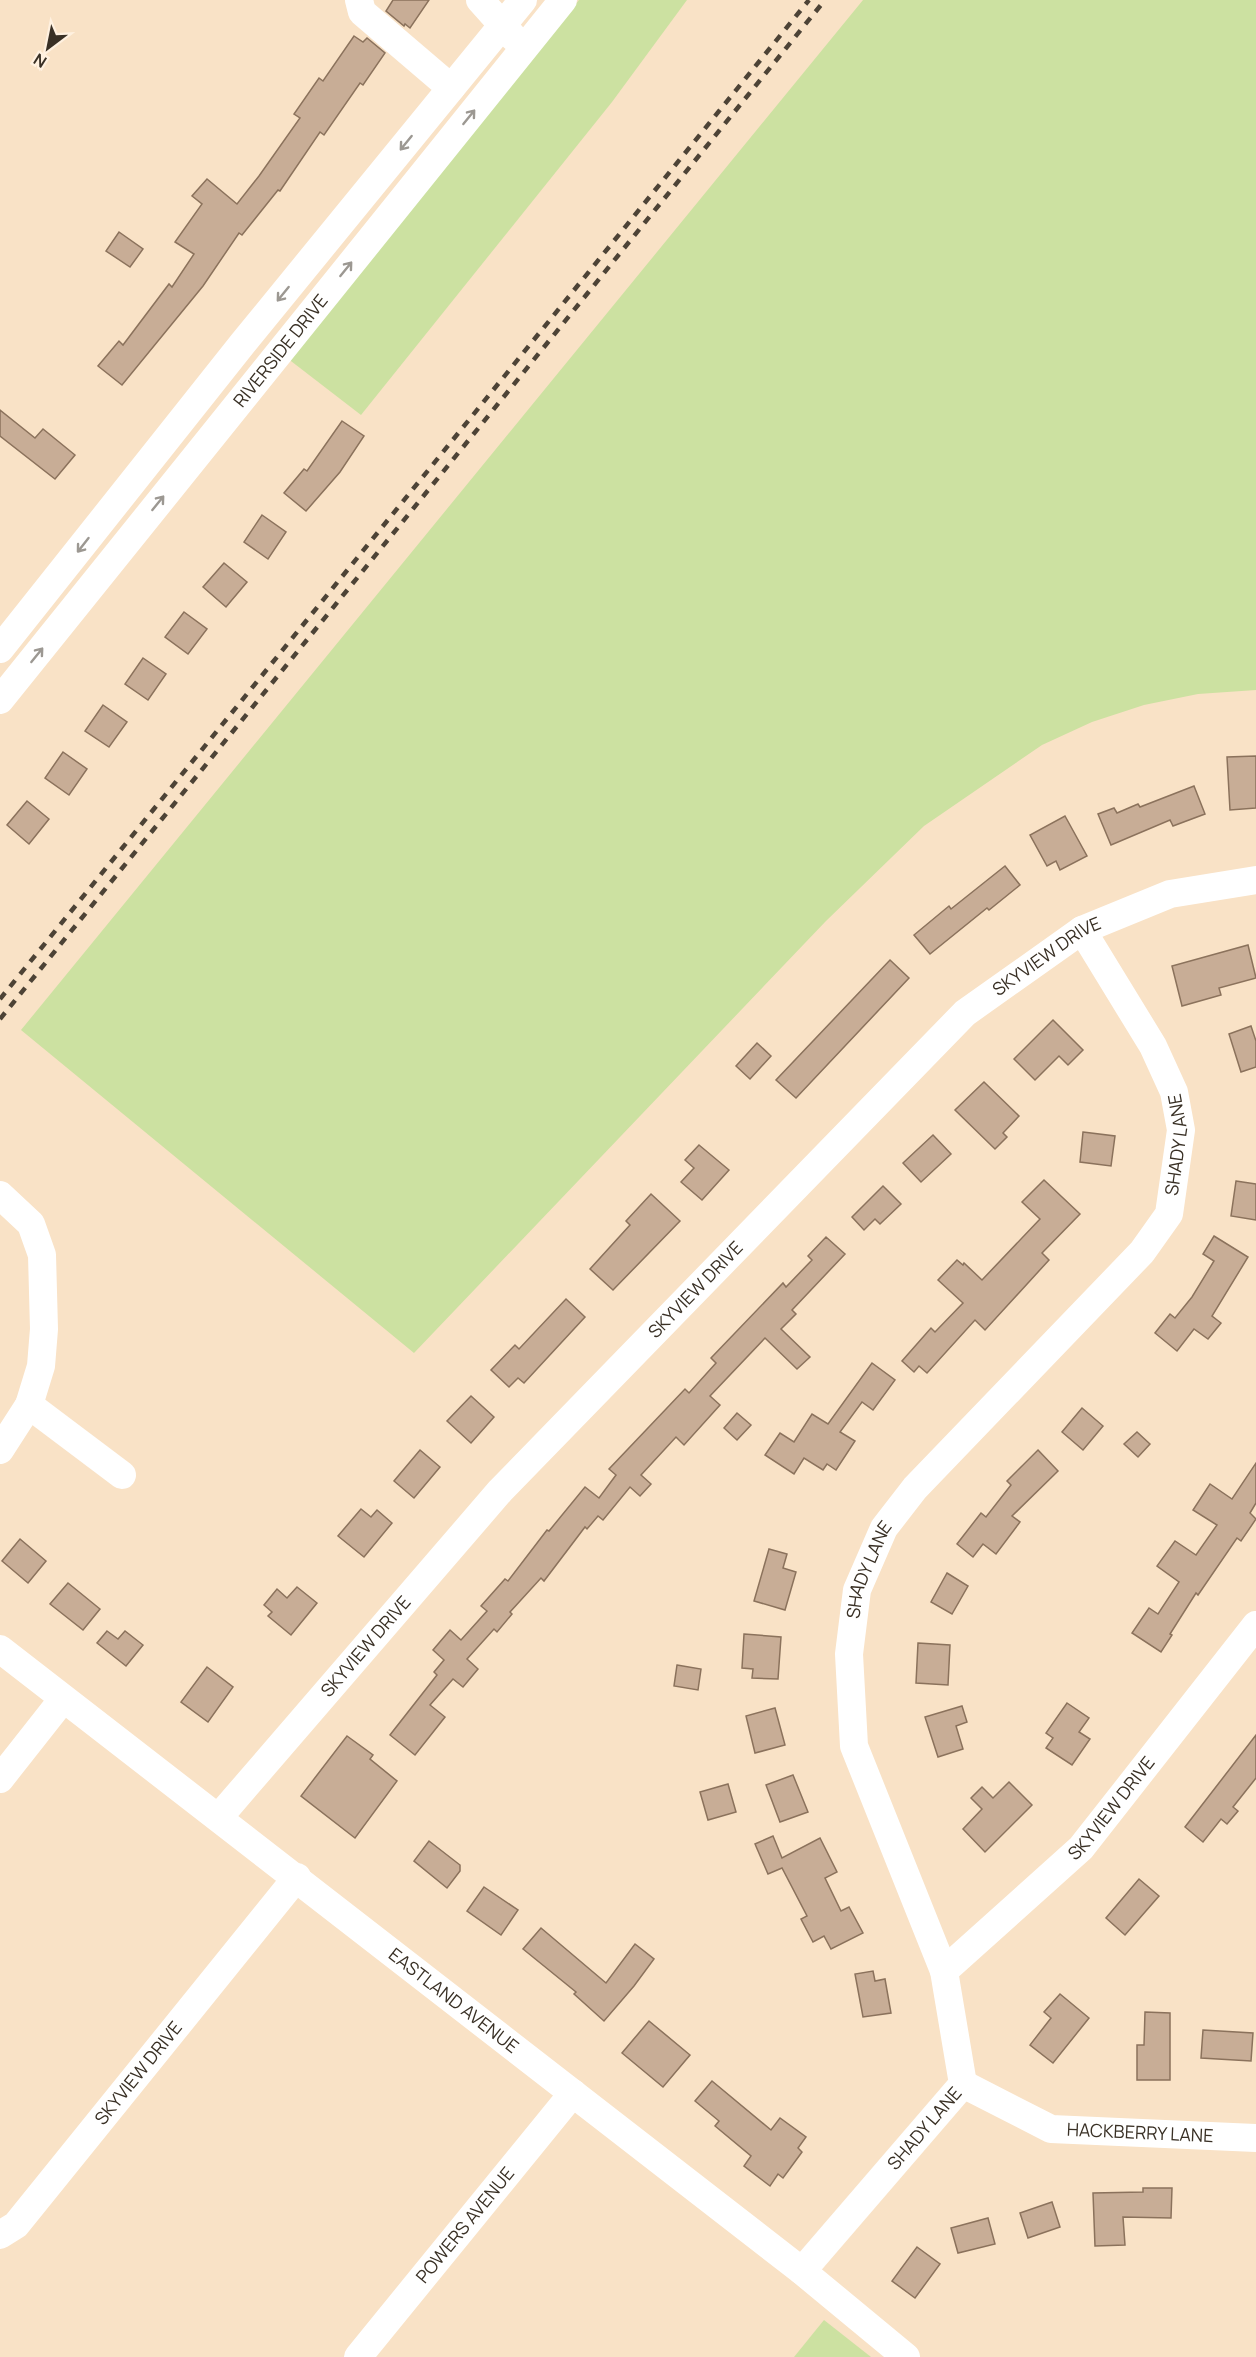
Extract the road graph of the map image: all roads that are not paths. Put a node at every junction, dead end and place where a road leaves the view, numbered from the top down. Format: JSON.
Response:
{"nodes":[{"id":1,"x":359,"y":0,"type":"edge"},
{"id":2,"x":480,"y":0,"type":"edge"},
{"id":3,"x":523,"y":0,"type":"edge"},
{"id":4,"x":563,"y":0,"type":"edge"},
{"id":5,"x":503,"y":25,"type":"junction"},
{"id":6,"x":524,"y":49,"type":"junction"},
{"id":7,"x":451,"y":88,"type":"junction"},
{"id":8,"x":243,"y":343,"type":"junction"},
{"id":9,"x":269,"y":364,"type":"junction"},
{"id":10,"x":0,"y":649,"type":"edge"},
{"id":11,"x":0,"y":700,"type":"edge"},
{"id":12,"x":1256,"y":879,"type":"edge"},
{"id":13,"x":1082,"y":930,"type":"junction"},
{"id":14,"x":0,"y":1195,"type":"edge"},
{"id":15,"x":29,"y":1405,"type":"junction"},
{"id":16,"x":0,"y":1450,"type":"edge"},
{"id":17,"x":122,"y":1475,"type":"dead end"},
{"id":18,"x":1256,"y":1625,"type":"edge"},
{"id":19,"x":0,"y":1649,"type":"edge"},
{"id":20,"x":63,"y":1699,"type":"junction"},
{"id":21,"x":0,"y":1779,"type":"edge"},
{"id":22,"x":219,"y":1817,"type":"junction"},
{"id":23,"x":297,"y":1877,"type":"junction"},
{"id":24,"x":944,"y":1971,"type":"junction"},
{"id":25,"x":963,"y":2084,"type":"junction"},
{"id":26,"x":573,"y":2093,"type":"junction"},
{"id":27,"x":1256,"y":2138,"type":"edge"},
{"id":28,"x":0,"y":2235,"type":"edge"},
{"id":29,"x":802,"y":2271,"type":"junction"},
{"id":30,"x":358,"y":2357,"type":"edge"},
{"id":31,"x":906,"y":2357,"type":"edge"}],
"edges":[{"from":1,"to":7,"type":"street"},
{"from":2,"to":5,"type":"street"},
{"from":3,"to":5,"type":"street","name":"RIVERSIDE DRIVE"},
{"from":4,"to":6,"type":"street","name":"RIVERSIDE DRIVE"},
{"from":5,"to":6,"type":"street"},
{"from":5,"to":7,"type":"street","name":"RIVERSIDE DRIVE"},
{"from":9,"to":6,"type":"street","name":"RIVERSIDE DRIVE","one_way":true},
{"from":7,"to":8,"type":"street","name":"RIVERSIDE DRIVE","one_way":true},
{"from":8,"to":9,"type":"street"},
{"from":8,"to":10,"type":"street","name":"RIVERSIDE DRIVE","one_way":true},
{"from":11,"to":9,"type":"street","name":"RIVERSIDE DRIVE","one_way":true},
{"from":12,"to":13,"type":"street","name":"SKYVIEW DRIVE"},
{"from":13,"to":22,"type":"street","name":"SKYVIEW DRIVE"},
{"from":13,"to":24,"type":"street","name":"SHADY LANE"},
{"from":14,"to":15,"type":"street"},
{"from":15,"to":16,"type":"street"},
{"from":15,"to":17,"type":"street"},
{"from":18,"to":24,"type":"street","name":"SKYVIEW DRIVE"},
{"from":19,"to":20,"type":"street","name":"EASTLAND AVENUE"},
{"from":20,"to":21,"type":"street"},
{"from":20,"to":22,"type":"street","name":"EASTLAND AVENUE"},
{"from":22,"to":23,"type":"street","name":"EASTLAND AVENUE"},
{"from":23,"to":26,"type":"street","name":"EASTLAND AVENUE"},
{"from":23,"to":28,"type":"street","name":"SKYVIEW DRIVE"},
{"from":24,"to":25,"type":"street","name":"SHADY LANE"},
{"from":25,"to":27,"type":"street","name":"HACKBERRY LANE"},
{"from":25,"to":29,"type":"street","name":"SHADY LANE"},
{"from":26,"to":29,"type":"street","name":"EASTLAND AVENUE"},
{"from":26,"to":30,"type":"street","name":"POWERS AVENUE"},
{"from":29,"to":31,"type":"street","name":"EASTLAND AVENUE"}]}
